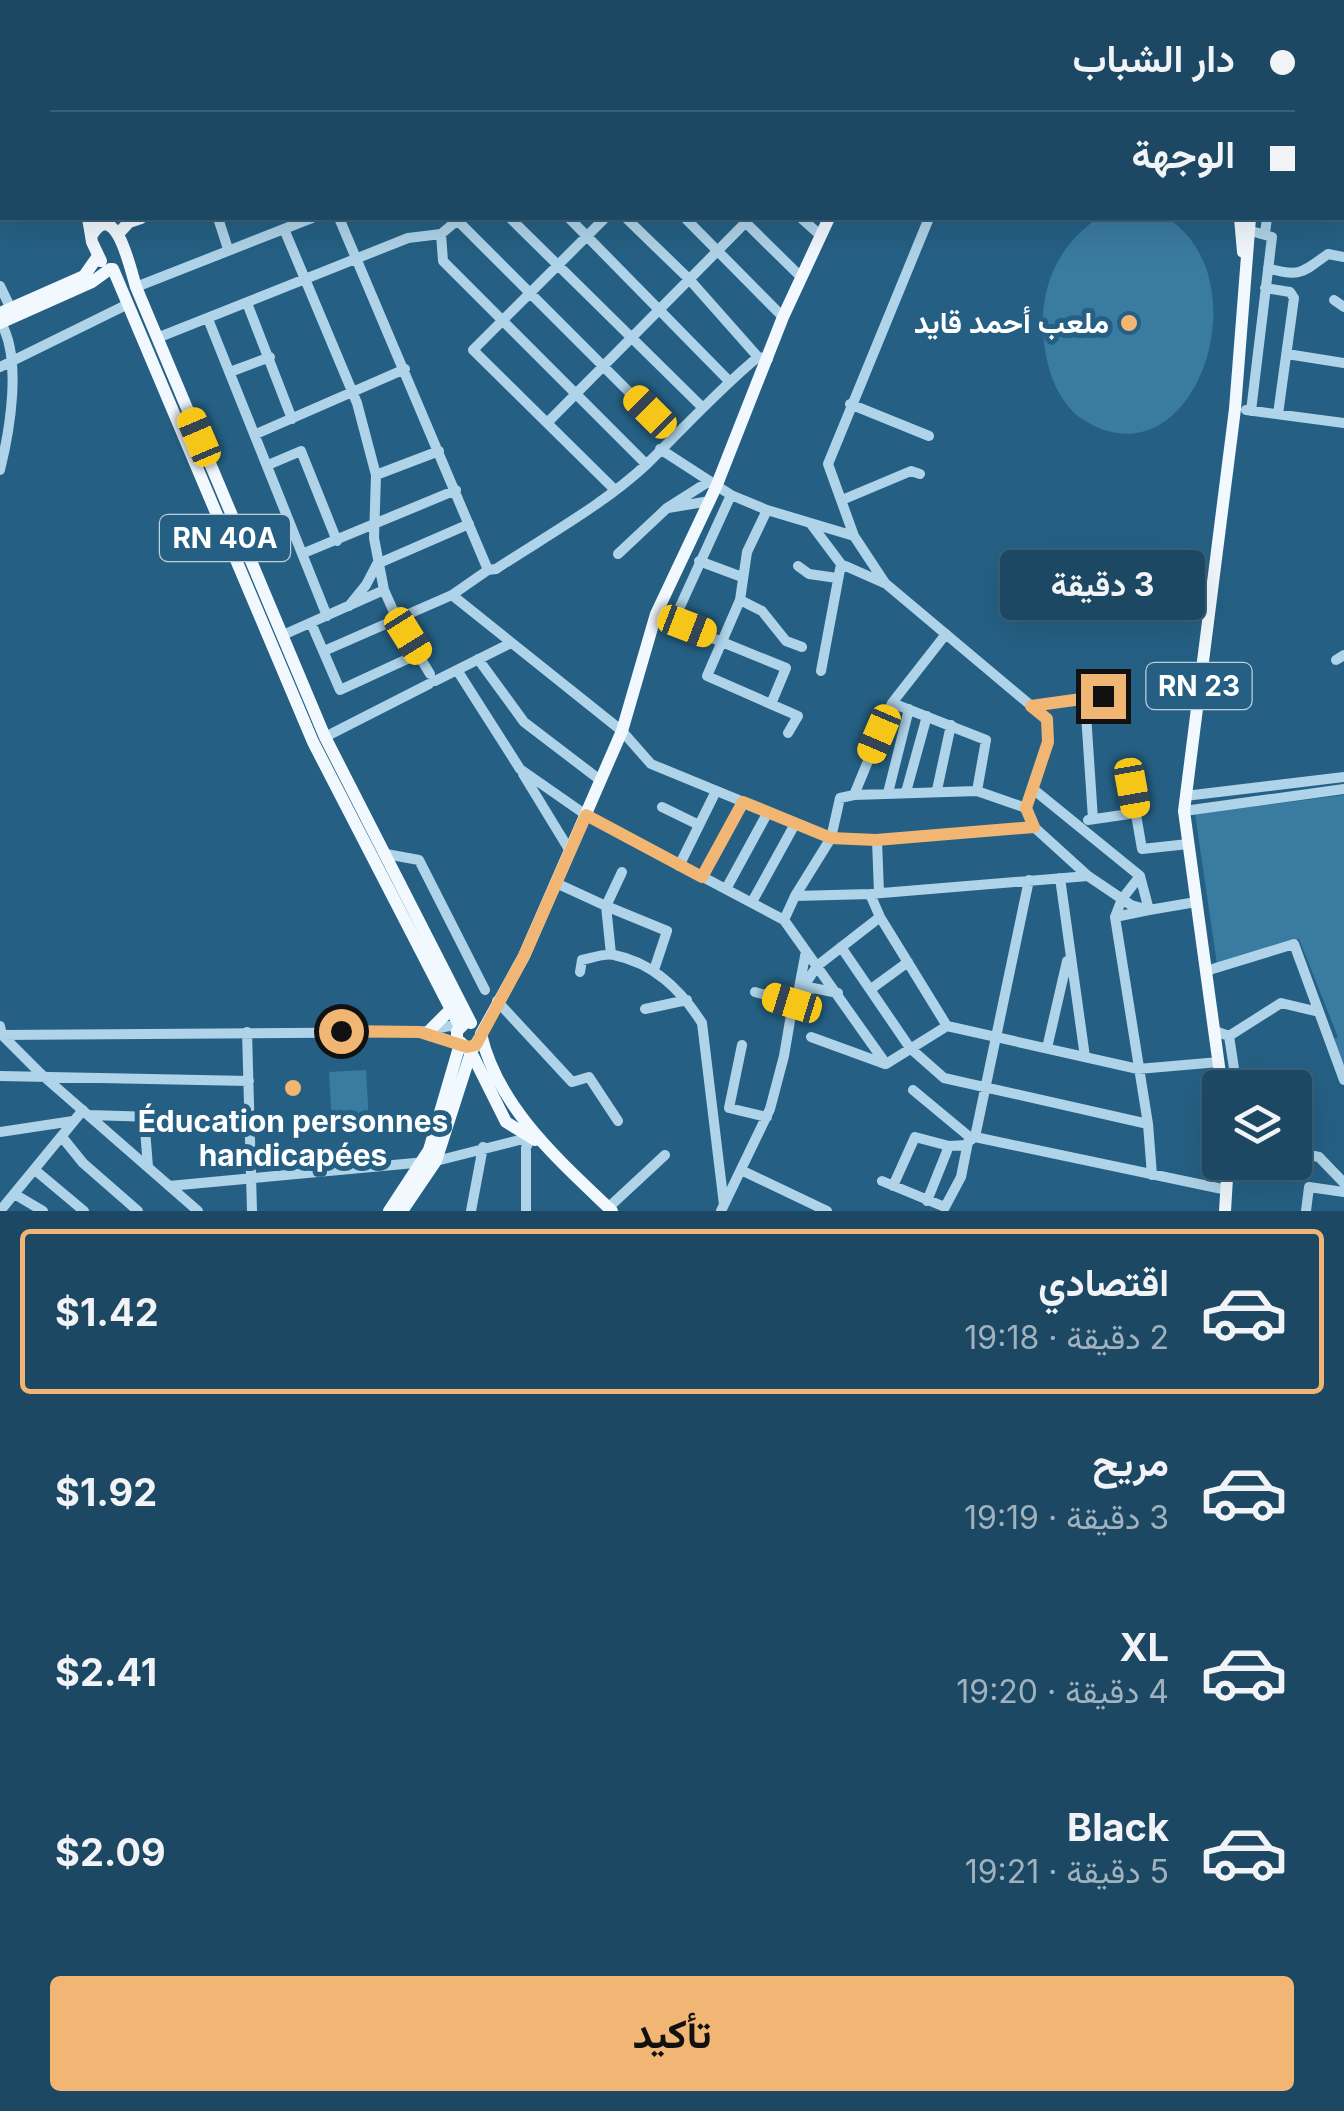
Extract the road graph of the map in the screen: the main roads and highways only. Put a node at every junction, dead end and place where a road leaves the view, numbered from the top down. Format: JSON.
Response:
{"nodes":[{"id":1,"x":88,"y":220,"type":"edge"},
{"id":2,"x":134,"y":220,"type":"edge"},
{"id":3,"x":828,"y":220,"type":"edge"},
{"id":4,"x":1240,"y":220,"type":"edge"},
{"id":5,"x":108,"y":225,"type":"edge"},
{"id":6,"x":1255,"y":227,"type":"edge"},
{"id":7,"x":92,"y":234,"type":"junction"},
{"id":8,"x":98,"y":256,"type":"junction"},
{"id":9,"x":126,"y":260,"type":"junction"},
{"id":10,"x":111,"y":269,"type":"junction"},
{"id":11,"x":1247,"y":284,"type":"junction"},
{"id":12,"x":9,"y":313,"type":"edge"},
{"id":13,"x":1,"y":323,"type":"edge"},
{"id":14,"x":450,"y":1010,"type":"junction"},
{"id":15,"x":426,"y":1030,"type":"road end"},
{"id":16,"x":469,"y":1037,"type":"junction"},
{"id":17,"x":1220,"y":1070,"type":"edge"},
{"id":18,"x":550,"y":1149,"type":"junction"},
{"id":19,"x":430,"y":1161,"type":"junction"},
{"id":20,"x":1227,"y":1180,"type":"edge"},
{"id":21,"x":611,"y":1209,"type":"edge"},
{"id":22,"x":389,"y":1211,"type":"edge"},
{"id":23,"x":402,"y":1211,"type":"edge"},
{"id":24,"x":1225,"y":1211,"type":"edge"}],
"edges":[{"from":1,"to":7,"type":"main road"},
{"from":2,"to":5,"type":"main road"},
{"from":3,"to":16,"type":"main road"},
{"from":4,"to":11,"type":"main road","number":"RN 23"},
{"from":5,"to":7,"type":"main road"},
{"from":5,"to":9,"type":"main road"},
{"from":6,"to":11,"type":"main road","number":"RN 23"},
{"from":7,"to":8,"type":"main road"},
{"from":8,"to":10,"type":"main road"},
{"from":8,"to":12,"type":"main road"},
{"from":9,"to":10,"type":"main road"},
{"from":9,"to":16,"type":"main road","number":"RN 40A"},
{"from":10,"to":12,"type":"main road"},
{"from":10,"to":14,"type":"main road","number":"RN 40A"},
{"from":11,"to":17,"type":"main road","number":"RN 23"},
{"from":12,"to":13,"type":"main road"},
{"from":14,"to":15,"type":"main road"},
{"from":14,"to":16,"type":"main road","number":"RN 40A"},
{"from":16,"to":18,"type":"main road","number":"RN 40A"},
{"from":16,"to":18,"type":"main road","number":"RN 40A"},
{"from":16,"to":19,"type":"main road"},
{"from":18,"to":21,"type":"main road","number":"RN 40A"},
{"from":19,"to":22,"type":"main road"},
{"from":19,"to":23,"type":"main road"},
{"from":20,"to":24,"type":"main road"}]}
